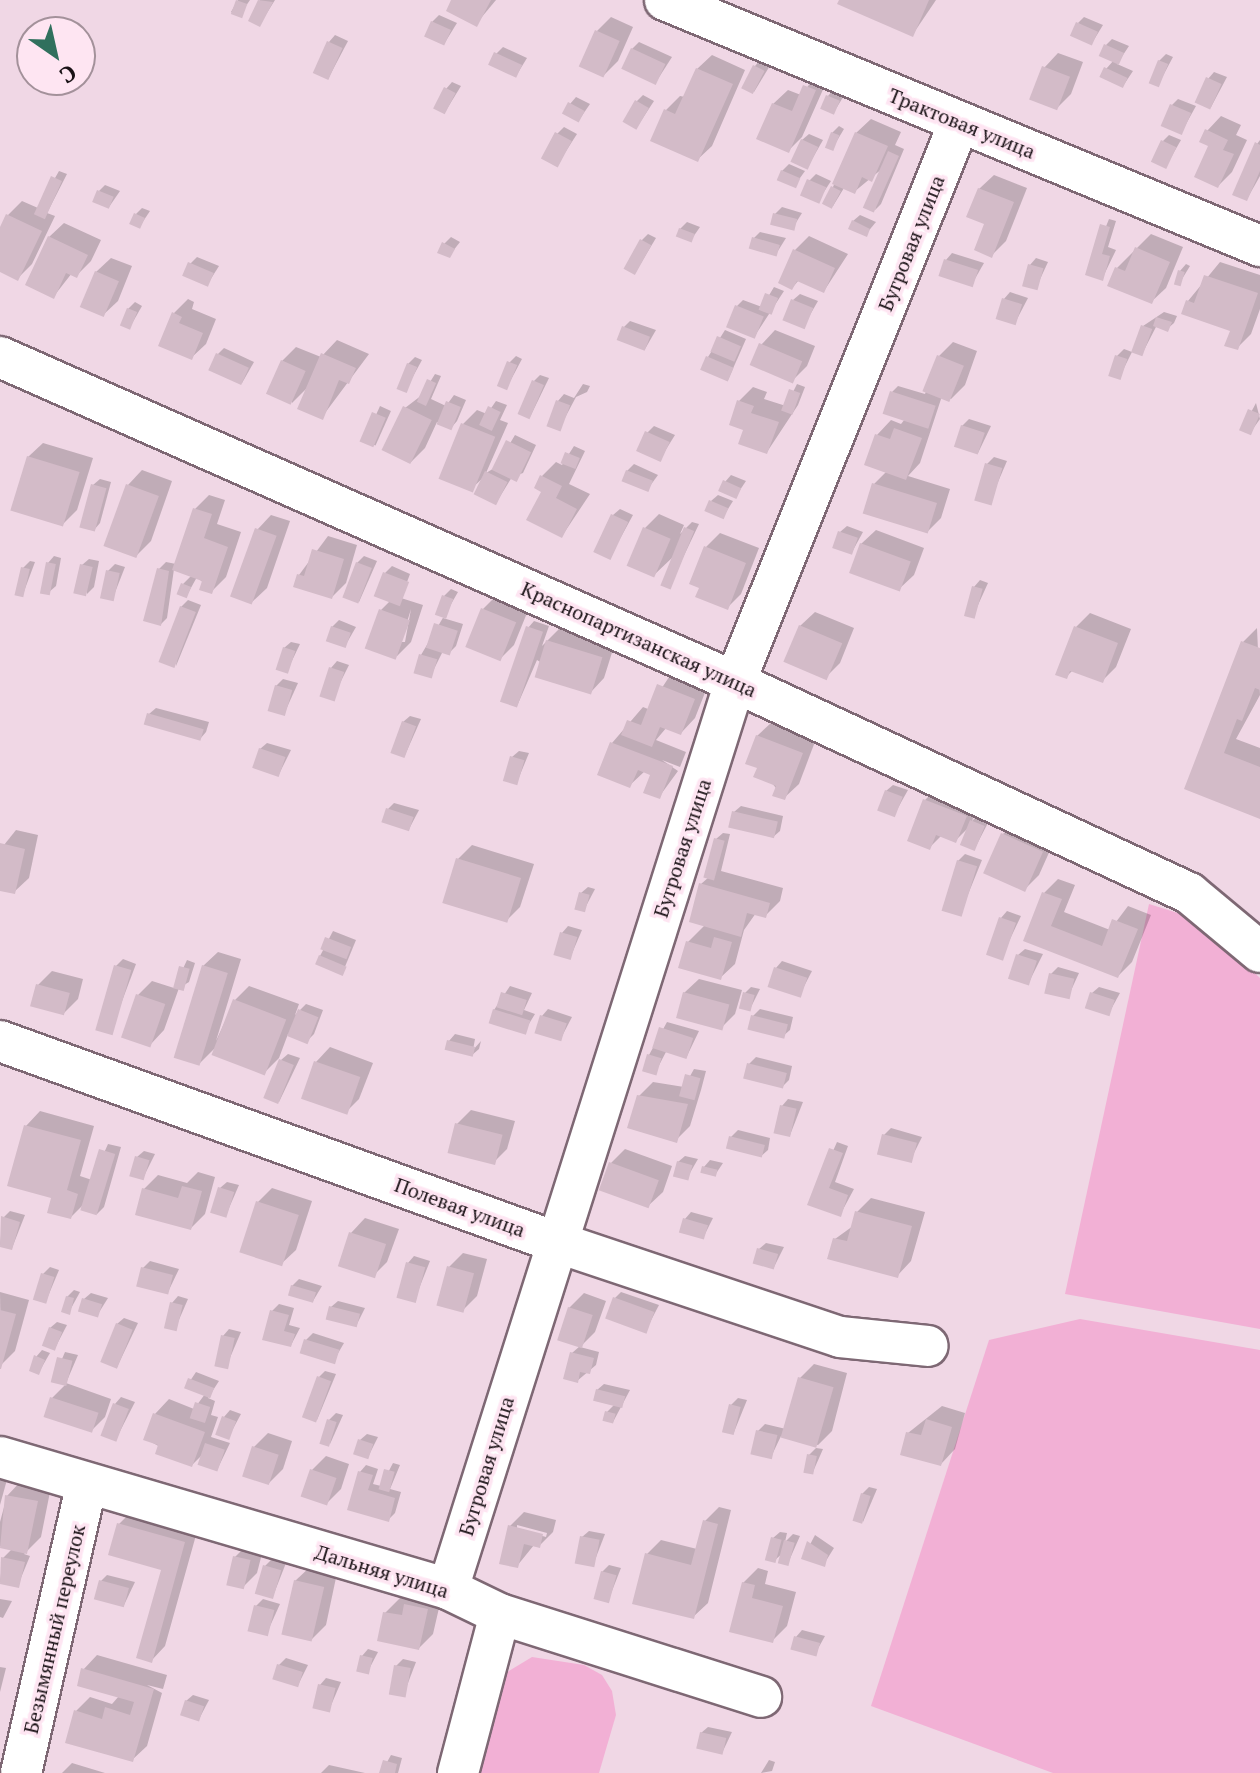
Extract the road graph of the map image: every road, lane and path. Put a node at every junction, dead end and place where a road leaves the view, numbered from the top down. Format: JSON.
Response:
{"nodes":[{"id":1,"x":665,"y":0,"type":"edge"},
{"id":2,"x":959,"y":123,"type":"junction"},
{"id":3,"x":1260,"y":246,"type":"edge"},
{"id":4,"x":0,"y":357,"type":"edge"},
{"id":5,"x":735,"y":682,"type":"junction"},
{"id":6,"x":1260,"y":952,"type":"edge"},
{"id":7,"x":0,"y":1041,"type":"edge"},
{"id":8,"x":556,"y":1242,"type":"junction"},
{"id":9,"x":928,"y":1346,"type":"dead end"},
{"id":10,"x":0,"y":1457,"type":"edge"},
{"id":11,"x":86,"y":1486,"type":"junction"},
{"id":12,"x":448,"y":1589,"type":"junction"},
{"id":13,"x":500,"y":1614,"type":"junction"},
{"id":14,"x":761,"y":1697,"type":"dead end"},
{"id":15,"x":21,"y":1773,"type":"edge"},
{"id":16,"x":458,"y":1773,"type":"edge"}],
"edges":[{"from":1,"to":2,"type":"street","name":"Трактовая улица"},
{"from":2,"to":3,"type":"street","name":"Трактовая улица"},
{"from":2,"to":5,"type":"street","name":"Бугровая улица"},
{"from":4,"to":5,"type":"street","name":"Краснопартизанская улица"},
{"from":5,"to":6,"type":"street","name":"Краснопартизанская улица"},
{"from":5,"to":8,"type":"street","name":"Бугровая улица"},
{"from":7,"to":8,"type":"street","name":"Полевая улица"},
{"from":8,"to":9,"type":"street","name":"Полевая улица"},
{"from":8,"to":12,"type":"street","name":"Бугровая улица"},
{"from":10,"to":11,"type":"street","name":"Дальняя улица"},
{"from":11,"to":12,"type":"street","name":"Дальняя улица"},
{"from":11,"to":15,"type":"street","name":"Безымянный переулок"},
{"from":12,"to":13,"type":"street","name":"Дальняя улица"},
{"from":13,"to":14,"type":"street","name":"Дальняя улица"},
{"from":13,"to":16,"type":"street"}]}
